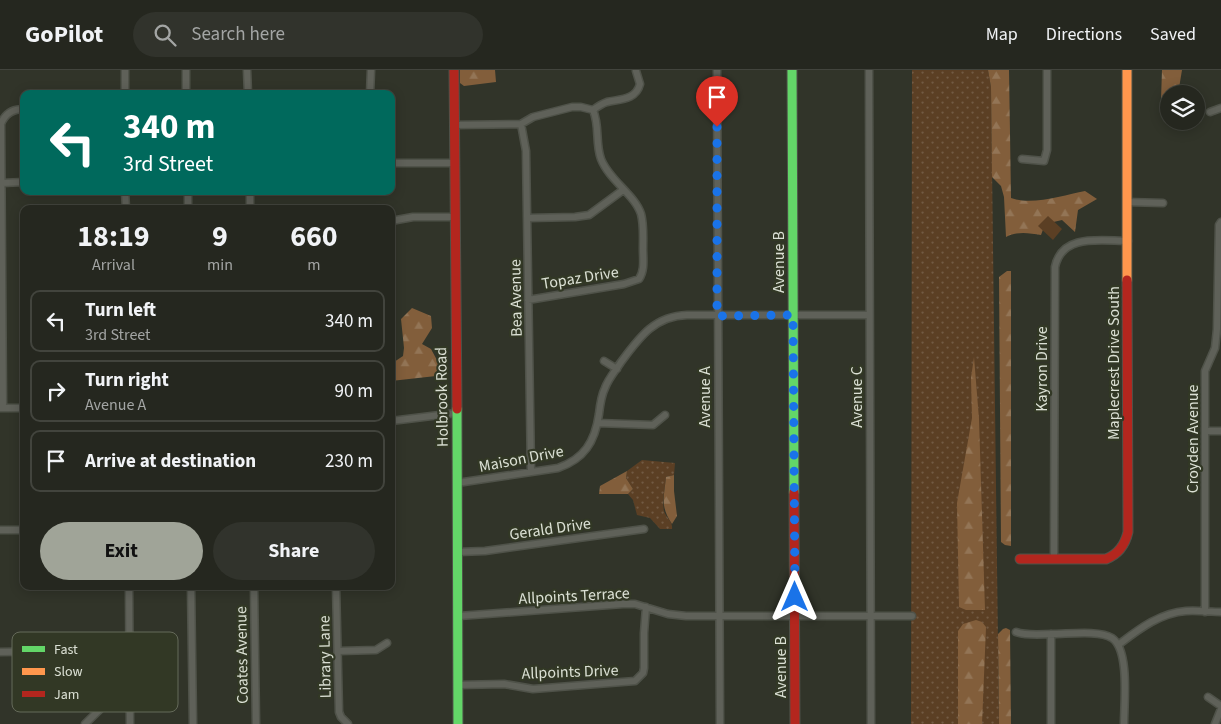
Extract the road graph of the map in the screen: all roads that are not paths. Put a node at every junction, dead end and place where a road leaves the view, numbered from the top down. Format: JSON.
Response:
{"nodes":[{"id":1,"x":125,"y":70,"type":"edge"},
{"id":2,"x":186,"y":70,"type":"edge"},
{"id":3,"x":247,"y":70,"type":"edge"},
{"id":4,"x":371,"y":70,"type":"edge"},
{"id":5,"x":454,"y":70,"type":"edge"},
{"id":6,"x":636,"y":70,"type":"edge"},
{"id":7,"x":717,"y":70,"type":"edge"},
{"id":8,"x":792,"y":70,"type":"edge"},
{"id":9,"x":869,"y":70,"type":"edge"},
{"id":10,"x":1047,"y":70,"type":"edge"},
{"id":11,"x":1127,"y":70,"type":"edge"},
{"id":12,"x":125,"y":90,"type":"edge"},
{"id":13,"x":186,"y":90,"type":"edge"},
{"id":14,"x":248,"y":90,"type":"edge"},
{"id":15,"x":370,"y":90,"type":"edge"},
{"id":16,"x":1221,"y":108,"type":"edge"},
{"id":17,"x":20,"y":109,"type":"edge"},
{"id":18,"x":593,"y":110,"type":"junction"},
{"id":19,"x":1210,"y":112,"type":"dead end"},
{"id":20,"x":454,"y":124,"type":"junction"},
{"id":21,"x":521,"y":124,"type":"junction"},
{"id":22,"x":1022,"y":159,"type":"dead end"},
{"id":23,"x":395,"y":163,"type":"edge"},
{"id":24,"x":454,"y":163,"type":"junction"},
{"id":25,"x":2,"y":182,"type":"junction"},
{"id":26,"x":20,"y":182,"type":"edge"},
{"id":27,"x":623,"y":190,"type":"junction"},
{"id":28,"x":1128,"y":202,"type":"junction"},
{"id":29,"x":1163,"y":203,"type":"dead end"},
{"id":30,"x":454,"y":217,"type":"junction"},
{"id":31,"x":528,"y":218,"type":"junction"},
{"id":32,"x":395,"y":220,"type":"edge"},
{"id":33,"x":1221,"y":222,"type":"edge"},
{"id":34,"x":1128,"y":241,"type":"junction"},
{"id":35,"x":1220,"y":280,"type":"edge"},
{"id":36,"x":528,"y":300,"type":"junction"},
{"id":37,"x":793,"y":315,"type":"junction"},
{"id":38,"x":717,"y":316,"type":"junction"},
{"id":39,"x":869,"y":316,"type":"junction"},
{"id":40,"x":604,"y":361,"type":"dead end"},
{"id":41,"x":617,"y":369,"type":"junction"},
{"id":42,"x":1,"y":408,"type":"edge"},
{"id":43,"x":20,"y":408,"type":"edge"},
{"id":44,"x":456,"y":413,"type":"junction"},
{"id":45,"x":665,"y":415,"type":"dead end"},
{"id":46,"x":395,"y":421,"type":"edge"},
{"id":47,"x":598,"y":423,"type":"junction"},
{"id":48,"x":1205,"y":431,"type":"junction"},
{"id":49,"x":1221,"y":431,"type":"edge"},
{"id":50,"x":531,"y":472,"type":"junction"},
{"id":51,"x":458,"y":484,"type":"junction"},
{"id":52,"x":644,"y":529,"type":"dead end"},
{"id":53,"x":0,"y":530,"type":"edge"},
{"id":54,"x":20,"y":530,"type":"edge"},
{"id":55,"x":458,"y":552,"type":"junction"},
{"id":56,"x":1054,"y":558,"type":"junction"},
{"id":57,"x":1020,"y":559,"type":"dead end"},
{"id":58,"x":129,"y":590,"type":"edge"},
{"id":59,"x":191,"y":590,"type":"edge"},
{"id":60,"x":254,"y":590,"type":"edge"},
{"id":61,"x":336,"y":590,"type":"edge"},
{"id":62,"x":646,"y":607,"type":"junction"},
{"id":63,"x":1206,"y":612,"type":"junction"},
{"id":64,"x":1221,"y":612,"type":"edge"},
{"id":65,"x":459,"y":616,"type":"junction"},
{"id":66,"x":720,"y":616,"type":"junction"},
{"id":67,"x":795,"y":616,"type":"junction"},
{"id":68,"x":870,"y":616,"type":"junction"},
{"id":69,"x":912,"y":616,"type":"dead end"},
{"id":70,"x":130,"y":632,"type":"edge"},
{"id":71,"x":1016,"y":632,"type":"dead end"},
{"id":72,"x":1051,"y":634,"type":"junction"},
{"id":73,"x":387,"y":643,"type":"dead end"},
{"id":74,"x":1118,"y":645,"type":"junction"},
{"id":75,"x":339,"y":651,"type":"junction"},
{"id":76,"x":459,"y":685,"type":"junction"},
{"id":77,"x":1208,"y":696,"type":"dead end"},
{"id":78,"x":1221,"y":708,"type":"edge"},
{"id":79,"x":97,"y":712,"type":"edge"},
{"id":80,"x":85,"y":724,"type":"edge"},
{"id":81,"x":193,"y":724,"type":"edge"},
{"id":82,"x":256,"y":724,"type":"edge"},
{"id":83,"x":348,"y":724,"type":"edge"},
{"id":84,"x":458,"y":724,"type":"edge"},
{"id":85,"x":720,"y":724,"type":"edge"},
{"id":86,"x":795,"y":724,"type":"edge"},
{"id":87,"x":871,"y":724,"type":"edge"},
{"id":88,"x":1051,"y":724,"type":"edge"},
{"id":89,"x":1124,"y":724,"type":"edge"},
{"id":90,"x":1215,"y":724,"type":"edge"}],
"edges":[{"from":1,"to":12,"type":"street"},
{"from":2,"to":13,"type":"street"},
{"from":3,"to":14,"type":"street"},
{"from":4,"to":15,"type":"street"},
{"from":5,"to":20,"type":"street","name":"Holbrook Road"},
{"from":6,"to":18,"type":"street"},
{"from":7,"to":38,"type":"street","name":"Avenue A"},
{"from":8,"to":37,"type":"street","name":"Avenue B"},
{"from":9,"to":39,"type":"street","name":"Avenue C"},
{"from":10,"to":22,"type":"street"},
{"from":11,"to":28,"type":"street","name":"Maplecrest Drive South"},
{"from":16,"to":19,"type":"street"},
{"from":17,"to":25,"type":"street"},
{"from":18,"to":21,"type":"street"},
{"from":18,"to":27,"type":"street","name":"Topaz Drive"},
{"from":20,"to":21,"type":"street"},
{"from":20,"to":24,"type":"street","name":"Holbrook Road"},
{"from":21,"to":31,"type":"street","name":"Bea Avenue"},
{"from":23,"to":24,"type":"street"},
{"from":24,"to":30,"type":"street","name":"Holbrook Road"},
{"from":25,"to":26,"type":"street"},
{"from":25,"to":42,"type":"street"},
{"from":27,"to":31,"type":"street"},
{"from":27,"to":36,"type":"street","name":"Topaz Drive"},
{"from":28,"to":29,"type":"street"},
{"from":28,"to":34,"type":"street","name":"Maplecrest Drive South"},
{"from":30,"to":32,"type":"street"},
{"from":30,"to":44,"type":"street","name":"Holbrook Road"},
{"from":31,"to":36,"type":"street","name":"Bea Avenue"},
{"from":33,"to":35,"type":"street","name":"Croyden Avenue"},
{"from":34,"to":56,"type":"street","name":"Kayron Drive"},
{"from":34,"to":56,"type":"street","name":"Maplecrest Drive South"},
{"from":35,"to":48,"type":"street","name":"Croyden Avenue"},
{"from":36,"to":50,"type":"street","name":"Bea Avenue"},
{"from":37,"to":38,"type":"street","name":"Maison Drive"},
{"from":37,"to":39,"type":"street","name":"Maison Drive"},
{"from":37,"to":67,"type":"street","name":"Avenue B"},
{"from":38,"to":41,"type":"street","name":"Maison Drive"},
{"from":38,"to":66,"type":"street","name":"Avenue A"},
{"from":39,"to":68,"type":"street","name":"Avenue C"},
{"from":40,"to":41,"type":"street"},
{"from":41,"to":47,"type":"street","name":"Maison Drive"},
{"from":42,"to":43,"type":"street"},
{"from":44,"to":46,"type":"street"},
{"from":44,"to":51,"type":"street","name":"Holbrook Road"},
{"from":45,"to":47,"type":"street"},
{"from":47,"to":50,"type":"street","name":"Maison Drive"},
{"from":48,"to":49,"type":"street"},
{"from":48,"to":63,"type":"street","name":"Croyden Avenue"},
{"from":50,"to":51,"type":"street","name":"Maison Drive"},
{"from":51,"to":55,"type":"street","name":"Holbrook Road"},
{"from":52,"to":55,"type":"street","name":"Gerald Drive"},
{"from":53,"to":54,"type":"street"},
{"from":55,"to":65,"type":"street","name":"Holbrook Road"},
{"from":56,"to":57,"type":"street","name":"Maplecrest Drive South"},
{"from":58,"to":70,"type":"street"},
{"from":59,"to":81,"type":"street"},
{"from":60,"to":82,"type":"street","name":"Coates Avenue"},
{"from":61,"to":75,"type":"street","name":"Library Lane"},
{"from":62,"to":65,"type":"street","name":"Allpoints Terrace"},
{"from":62,"to":66,"type":"street","name":"Allpoints Terrace"},
{"from":62,"to":76,"type":"street","name":"Allpoints Drive"},
{"from":63,"to":64,"type":"street"},
{"from":63,"to":74,"type":"street"},
{"from":65,"to":76,"type":"street","name":"Holbrook Road"},
{"from":66,"to":67,"type":"street","name":"Allpoints Terrace"},
{"from":66,"to":85,"type":"street","name":"Avenue A"},
{"from":67,"to":68,"type":"street","name":"Allpoints Terrace"},
{"from":67,"to":86,"type":"street","name":"Avenue B"},
{"from":68,"to":69,"type":"street","name":"Allpoints Terrace"},
{"from":68,"to":87,"type":"street","name":"Avenue C"},
{"from":71,"to":72,"type":"street"},
{"from":72,"to":74,"type":"street"},
{"from":72,"to":88,"type":"street"},
{"from":73,"to":75,"type":"street"},
{"from":74,"to":89,"type":"street"},
{"from":75,"to":83,"type":"street","name":"Library Lane"},
{"from":76,"to":84,"type":"street","name":"Holbrook Road"},
{"from":77,"to":78,"type":"street"},
{"from":78,"to":90,"type":"street"},
{"from":79,"to":80,"type":"street"}]}
